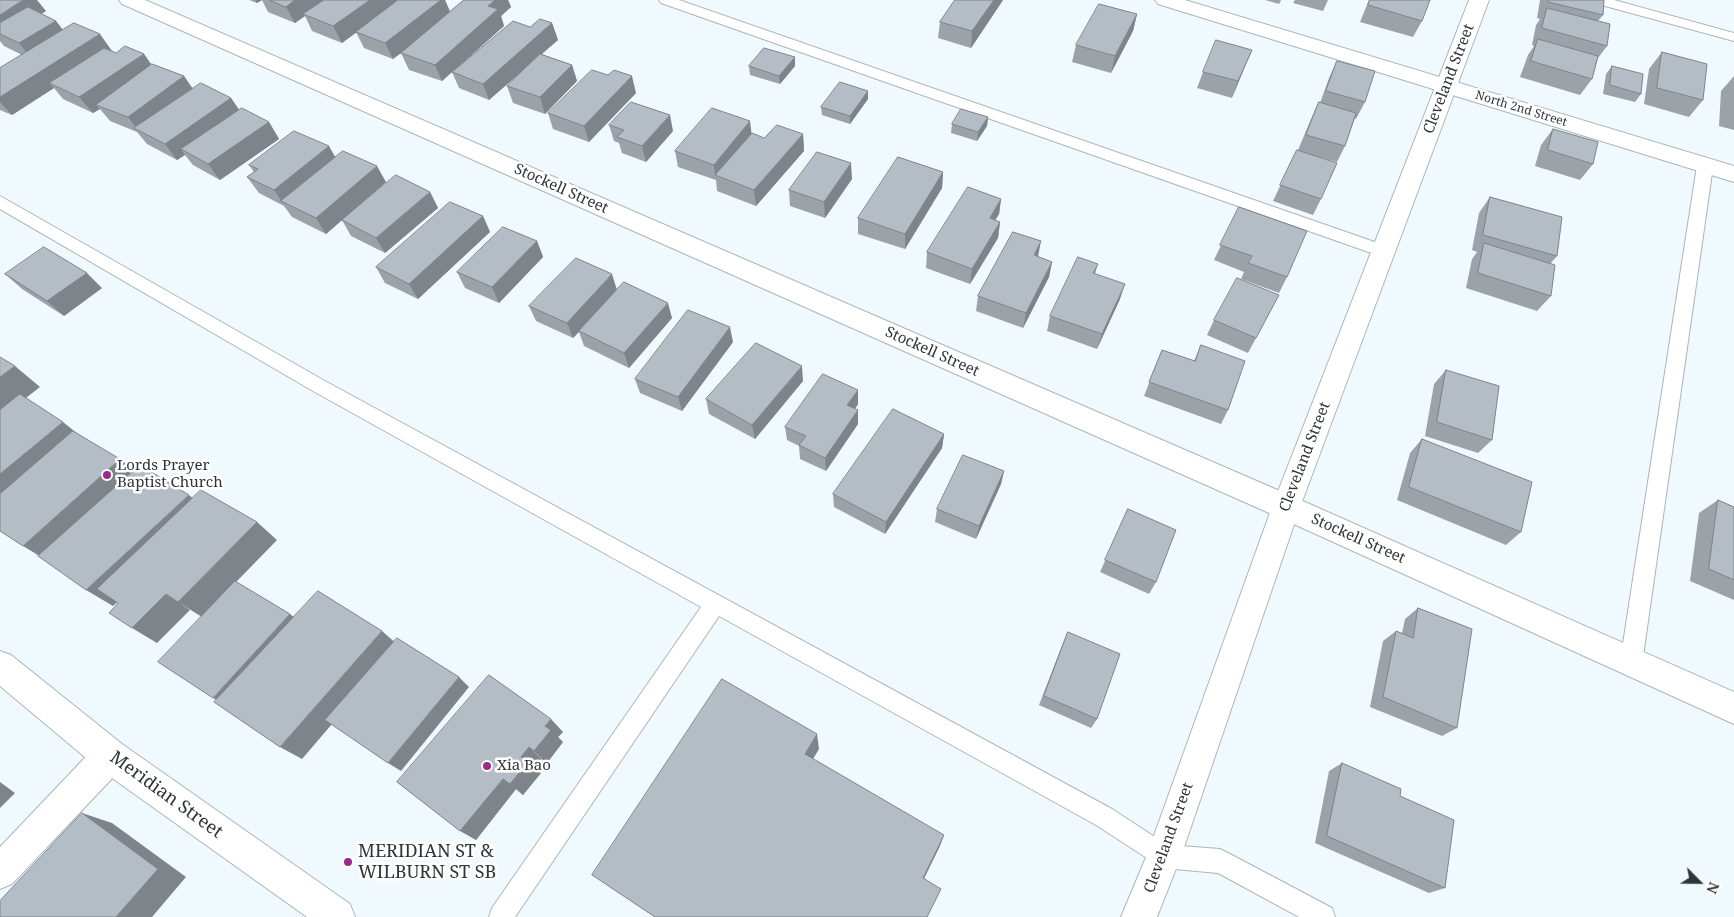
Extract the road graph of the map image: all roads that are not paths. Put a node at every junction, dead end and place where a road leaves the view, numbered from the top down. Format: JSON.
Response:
{"nodes":[{"id":1,"x":128,"y":0,"type":"edge"},
{"id":2,"x":666,"y":0,"type":"edge"},
{"id":3,"x":1165,"y":0,"type":"edge"},
{"id":4,"x":1479,"y":0,"type":"edge"},
{"id":5,"x":1599,"y":0,"type":"edge"},
{"id":6,"x":1734,"y":37,"type":"edge"},
{"id":7,"x":1446,"y":85,"type":"junction"},
{"id":8,"x":1705,"y":166,"type":"junction"},
{"id":9,"x":1734,"y":174,"type":"edge"},
{"id":10,"x":0,"y":202,"type":"edge"},
{"id":11,"x":1383,"y":251,"type":"junction"},
{"id":12,"x":1286,"y":507,"type":"junction"},
{"id":13,"x":715,"y":604,"type":"junction"},
{"id":14,"x":1631,"y":663,"type":"junction"},
{"id":15,"x":0,"y":666,"type":"edge"},
{"id":16,"x":1734,"y":708,"type":"edge"},
{"id":17,"x":110,"y":756,"type":"junction"},
{"id":18,"x":1164,"y":856,"type":"junction"},
{"id":19,"x":0,"y":872,"type":"edge"},
{"id":20,"x":337,"y":917,"type":"edge"},
{"id":21,"x":500,"y":917,"type":"edge"},
{"id":22,"x":1139,"y":917,"type":"edge"},
{"id":23,"x":1323,"y":917,"type":"edge"}],
"edges":[{"from":1,"to":12,"type":"street","name":"Stockell Street"},
{"from":2,"to":11,"type":"lane"},
{"from":3,"to":7,"type":"street","name":"North 2nd Street"},
{"from":4,"to":7,"type":"street","name":"Cleveland Street"},
{"from":5,"to":6,"type":"lane"},
{"from":7,"to":8,"type":"street","name":"North 2nd Street"},
{"from":7,"to":11,"type":"street","name":"Cleveland Street"},
{"from":8,"to":9,"type":"street","name":"North 2nd Street"},
{"from":8,"to":14,"type":"lane"},
{"from":10,"to":13,"type":"lane"},
{"from":11,"to":12,"type":"street","name":"Cleveland Street"},
{"from":12,"to":14,"type":"street","name":"Stockell Street"},
{"from":12,"to":18,"type":"street","name":"Cleveland Street"},
{"from":13,"to":18,"type":"lane"},
{"from":13,"to":21,"type":"lane"},
{"from":14,"to":16,"type":"street","name":"Stockell Street"},
{"from":15,"to":17,"type":"street","name":"Meridian Street"},
{"from":17,"to":19,"type":"street"},
{"from":17,"to":20,"type":"street","name":"Meridian Street"},
{"from":18,"to":22,"type":"street","name":"Cleveland Street"},
{"from":18,"to":23,"type":"lane"}]}
